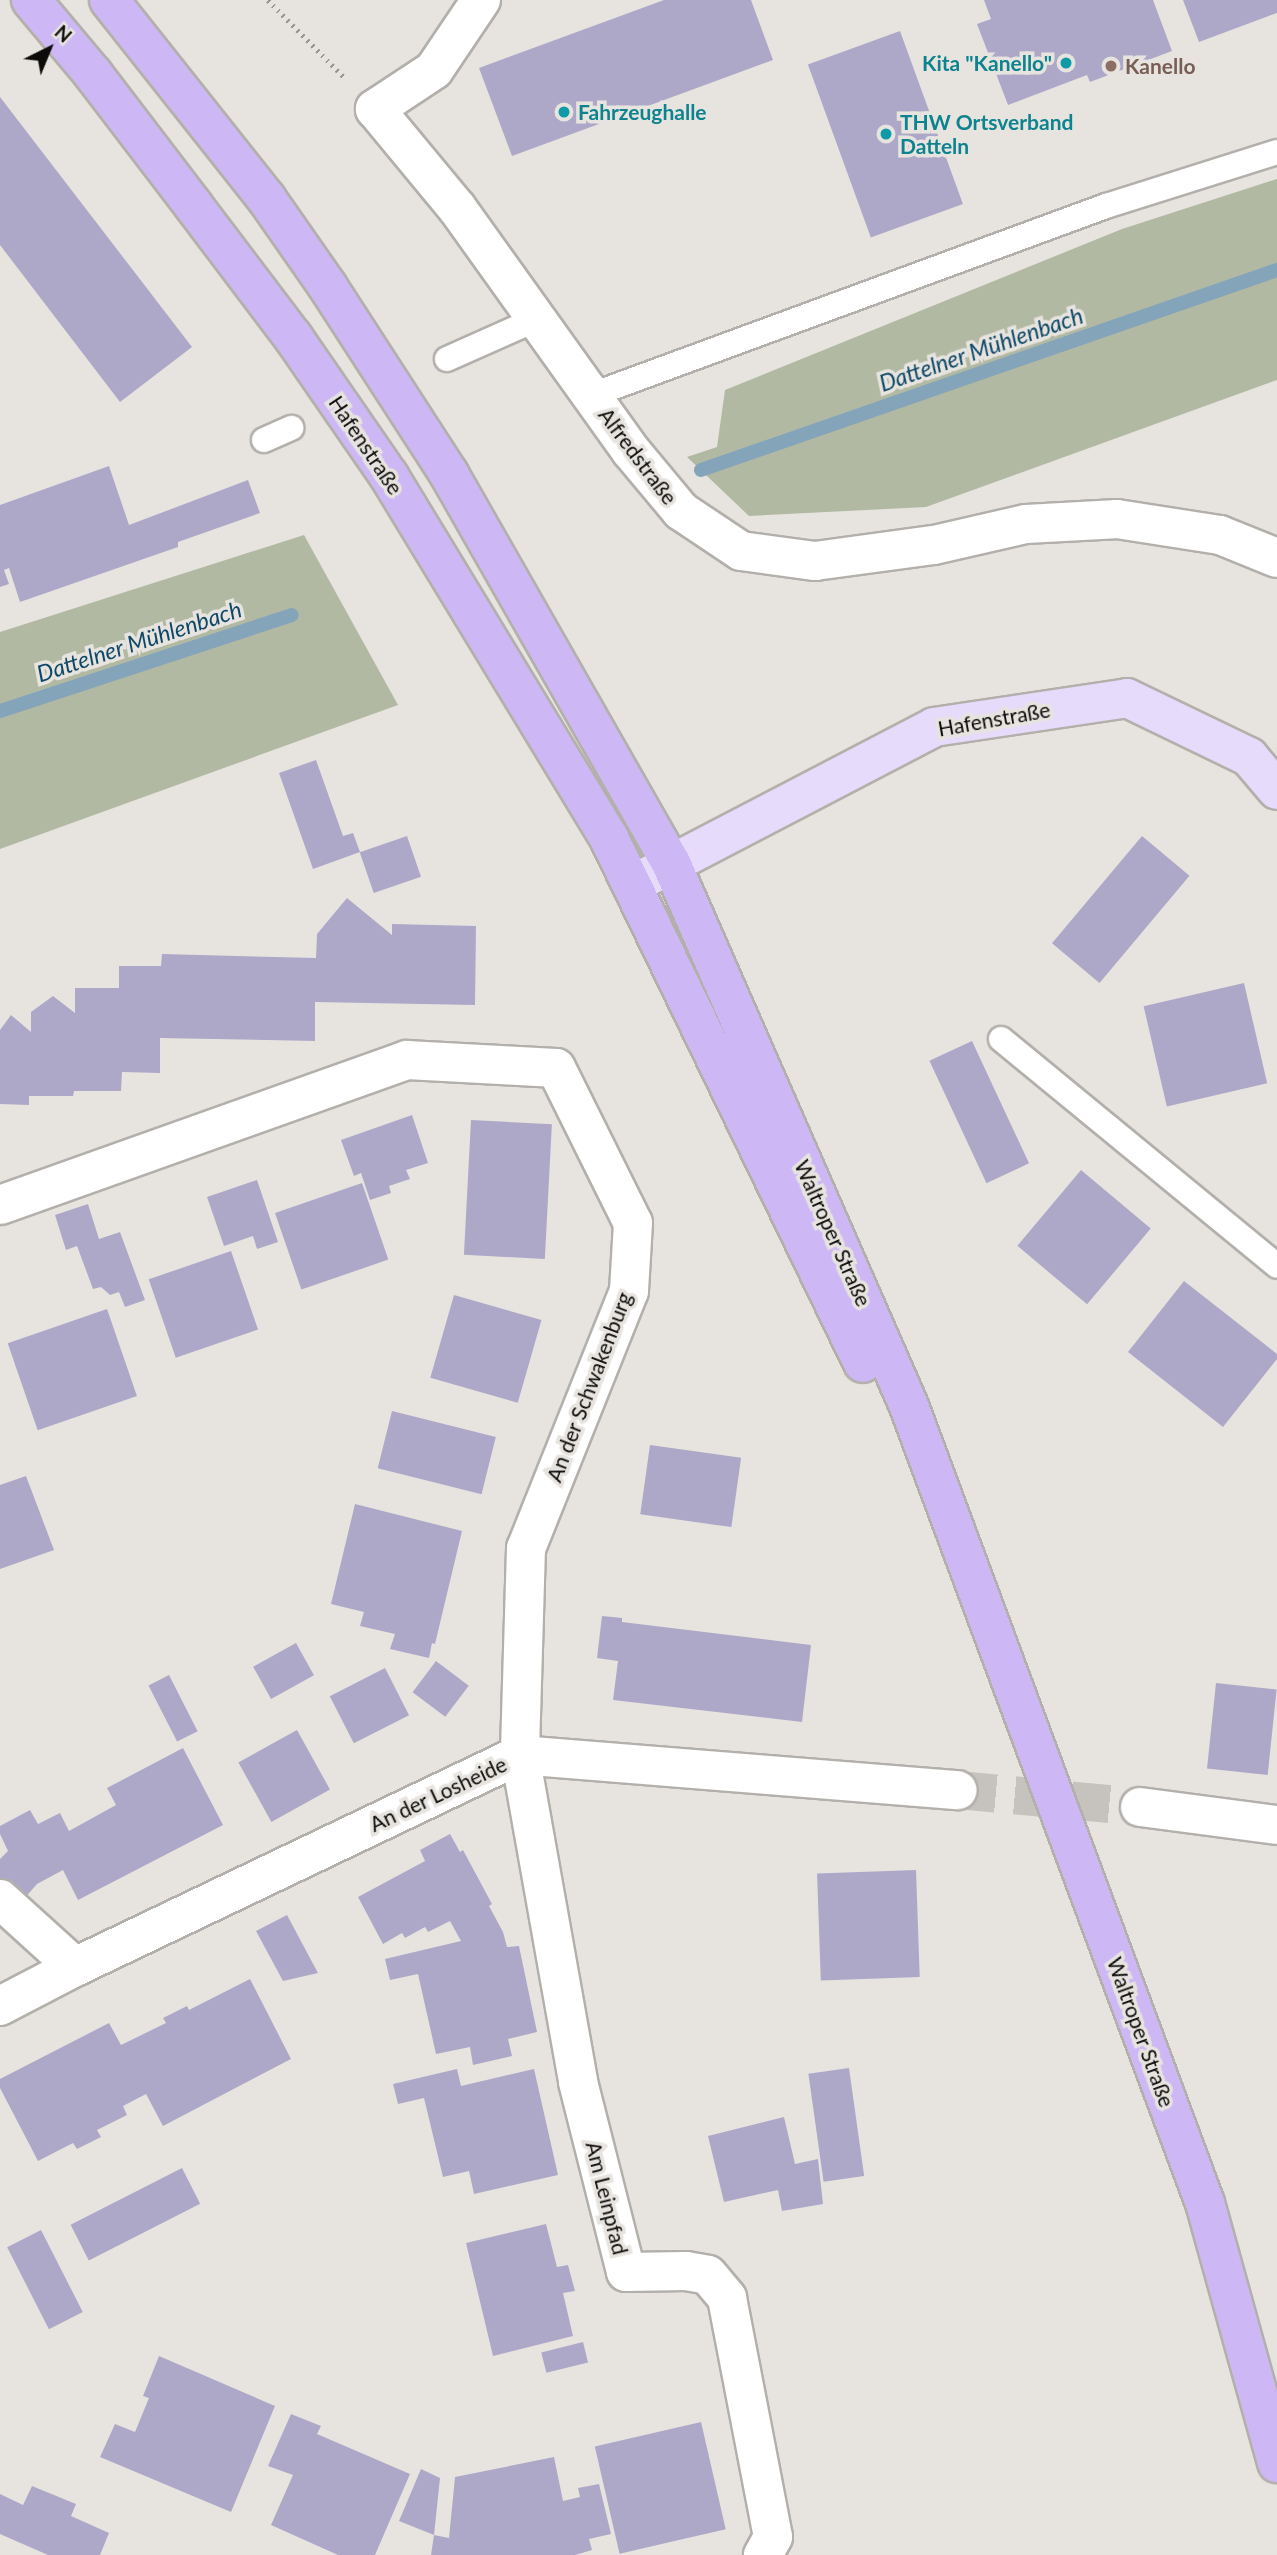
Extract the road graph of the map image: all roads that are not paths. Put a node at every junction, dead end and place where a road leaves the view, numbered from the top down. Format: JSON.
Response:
{"nodes":[{"id":1,"x":31,"y":0,"type":"edge"},
{"id":2,"x":109,"y":0,"type":"edge"},
{"id":3,"x":481,"y":0,"type":"edge"},
{"id":4,"x":1277,"y":152,"type":"edge"},
{"id":5,"x":537,"y":319,"type":"junction"},
{"id":6,"x":447,"y":359,"type":"dead end"},
{"id":7,"x":592,"y":395,"type":"junction"},
{"id":8,"x":291,"y":428,"type":"dead end"},
{"id":9,"x":264,"y":440,"type":"dead end"},
{"id":10,"x":1277,"y":558,"type":"edge"},
{"id":11,"x":1277,"y":790,"type":"edge"},
{"id":12,"x":671,"y":863,"type":"junction"},
{"id":13,"x":632,"y":884,"type":"junction"},
{"id":14,"x":1001,"y":1039,"type":"dead end"},
{"id":15,"x":0,"y":1205,"type":"edge"},
{"id":16,"x":1277,"y":1266,"type":"edge"},
{"id":17,"x":982,"y":1607,"type":"junction"},
{"id":18,"x":520,"y":1755,"type":"junction"},
{"id":19,"x":958,"y":1790,"type":"tunnel mouth"},
{"id":20,"x":1140,"y":1807,"type":"tunnel mouth"},
{"id":21,"x":1277,"y":1825,"type":"edge"},
{"id":22,"x":0,"y":1899,"type":"edge"},
{"id":23,"x":75,"y":1967,"type":"junction"},
{"id":24,"x":0,"y":2006,"type":"edge"},
{"id":25,"x":1277,"y":2463,"type":"edge"},
{"id":26,"x":763,"y":2555,"type":"edge"}],
"edges":[{"from":1,"to":13,"type":"main road","name":"Hafenstraße"},
{"from":2,"to":12,"type":"main road"},
{"from":3,"to":5,"type":"street","name":"Alfredstraße"},
{"from":4,"to":7,"type":"lane"},
{"from":5,"to":6,"type":"lane"},
{"from":5,"to":7,"type":"street","name":"Alfredstraße"},
{"from":7,"to":10,"type":"street","name":"Alfredstraße"},
{"from":8,"to":9,"type":"lane"},
{"from":11,"to":12,"type":"street","name":"Hafenstraße"},
{"from":12,"to":13,"type":"street","name":"Hafenstraße"},
{"from":12,"to":17,"type":"main road","name":"Waltroper Straße"},
{"from":13,"to":17,"type":"main road","name":"Waltroper Straße"},
{"from":14,"to":16,"type":"lane"},
{"from":15,"to":18,"type":"street","name":"An der Schwakenburg"},
{"from":17,"to":25,"type":"main road","name":"Waltroper Straße"},
{"from":18,"to":19,"type":"street","name":"An der Losheide"},
{"from":18,"to":23,"type":"street","name":"An der Losheide"},
{"from":18,"to":26,"type":"street","name":"Am Leinpfad"},
{"from":20,"to":21,"type":"street"},
{"from":22,"to":23,"type":"street"},
{"from":23,"to":24,"type":"street","name":"An der Losheide"}]}
